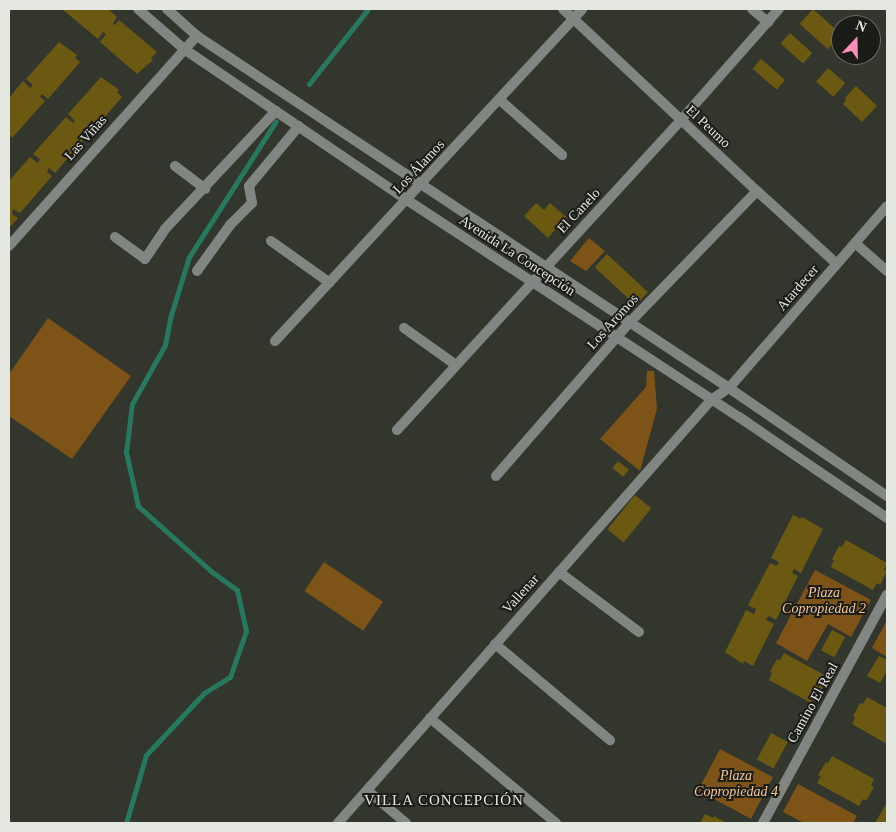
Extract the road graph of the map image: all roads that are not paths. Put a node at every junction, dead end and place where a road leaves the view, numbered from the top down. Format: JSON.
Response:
{"nodes":[{"id":1,"x":138,"y":9,"type":"edge"},
{"id":2,"x":167,"y":9,"type":"edge"},
{"id":3,"x":563,"y":9,"type":"edge"},
{"id":4,"x":582,"y":9,"type":"edge"},
{"id":5,"x":752,"y":9,"type":"edge"},
{"id":6,"x":779,"y":9,"type":"edge"},
{"id":7,"x":573,"y":19,"type":"junction"},
{"id":8,"x":768,"y":22,"type":"junction"},
{"id":9,"x":197,"y":36,"type":"junction"},
{"id":10,"x":184,"y":49,"type":"junction"},
{"id":11,"x":500,"y":100,"type":"junction"},
{"id":12,"x":276,"y":111,"type":"junction"},
{"id":13,"x":681,"y":120,"type":"junction"},
{"id":14,"x":299,"y":126,"type":"junction"},
{"id":15,"x":562,"y":155,"type":"dead end"},
{"id":16,"x":175,"y":166,"type":"dead end"},
{"id":17,"x":422,"y":184,"type":"junction"},
{"id":18,"x":205,"y":189,"type":"junction"},
{"id":19,"x":757,"y":191,"type":"junction"},
{"id":20,"x":407,"y":200,"type":"junction"},
{"id":21,"x":887,"y":206,"type":"edge"},
{"id":22,"x":115,"y":237,"type":"dead end"},
{"id":23,"x":271,"y":241,"type":"dead end"},
{"id":24,"x":855,"y":243,"type":"junction"},
{"id":25,"x":9,"y":246,"type":"edge"},
{"id":26,"x":837,"y":264,"type":"junction"},
{"id":27,"x":546,"y":266,"type":"junction"},
{"id":28,"x":197,"y":271,"type":"dead end"},
{"id":29,"x":887,"y":271,"type":"edge"},
{"id":30,"x":532,"y":282,"type":"junction"},
{"id":31,"x":330,"y":283,"type":"junction"},
{"id":32,"x":630,"y":322,"type":"junction"},
{"id":33,"x":404,"y":328,"type":"dead end"},
{"id":34,"x":617,"y":338,"type":"junction"},
{"id":35,"x":275,"y":341,"type":"dead end"},
{"id":36,"x":456,"y":365,"type":"junction"},
{"id":37,"x":729,"y":388,"type":"junction"},
{"id":38,"x":712,"y":400,"type":"junction"},
{"id":39,"x":397,"y":430,"type":"dead end"},
{"id":40,"x":496,"y":476,"type":"dead end"},
{"id":41,"x":887,"y":496,"type":"edge"},
{"id":42,"x":887,"y":518,"type":"edge"},
{"id":43,"x":559,"y":572,"type":"junction"},
{"id":44,"x":887,"y":596,"type":"edge"},
{"id":45,"x":639,"y":632,"type":"dead end"},
{"id":46,"x":495,"y":644,"type":"junction"},
{"id":47,"x":430,"y":718,"type":"junction"},
{"id":48,"x":610,"y":740,"type":"dead end"},
{"id":49,"x":368,"y":791,"type":"junction"},
{"id":50,"x":338,"y":823,"type":"edge"},
{"id":51,"x":406,"y":823,"type":"edge"},
{"id":52,"x":556,"y":823,"type":"edge"},
{"id":53,"x":763,"y":823,"type":"edge"}],
"edges":[{"from":1,"to":10,"type":"street","name":"Avenida La Concepción"},
{"from":2,"to":9,"type":"street","name":"Avenida La Concepción"},
{"from":3,"to":7,"type":"street","name":"El Peumo"},
{"from":4,"to":7,"type":"street","name":"Los Álamos"},
{"from":5,"to":8,"type":"street"},
{"from":6,"to":8,"type":"street","name":"El Canelo"},
{"from":7,"to":11,"type":"street","name":"Los Álamos"},
{"from":7,"to":13,"type":"street","name":"El Peumo"},
{"from":8,"to":13,"type":"street","name":"El Canelo"},
{"from":9,"to":10,"type":"street","name":"Las Viñas"},
{"from":9,"to":17,"type":"street","name":"Avenida La Concepción"},
{"from":10,"to":12,"type":"street","name":"Avenida La Concepción"},
{"from":10,"to":25,"type":"street","name":"Las Viñas"},
{"from":11,"to":15,"type":"street"},
{"from":11,"to":17,"type":"street","name":"Los Álamos"},
{"from":12,"to":14,"type":"street","name":"Avenida La Concepción"},
{"from":12,"to":18,"type":"street"},
{"from":13,"to":19,"type":"street","name":"El Peumo"},
{"from":13,"to":27,"type":"street","name":"El Canelo"},
{"from":14,"to":20,"type":"street","name":"Avenida La Concepción"},
{"from":14,"to":28,"type":"street"},
{"from":16,"to":18,"type":"street"},
{"from":17,"to":20,"type":"street","name":"Los Álamos"},
{"from":17,"to":27,"type":"street","name":"Avenida La Concepción"},
{"from":18,"to":22,"type":"street"},
{"from":19,"to":26,"type":"street","name":"El Peumo"},
{"from":19,"to":32,"type":"street","name":"Los Aromos"},
{"from":20,"to":30,"type":"street","name":"Avenida La Concepción"},
{"from":20,"to":31,"type":"street","name":"Los Álamos"},
{"from":21,"to":24,"type":"street","name":"Atardecer"},
{"from":23,"to":31,"type":"street"},
{"from":24,"to":26,"type":"street","name":"Atardecer"},
{"from":24,"to":29,"type":"street"},
{"from":26,"to":37,"type":"street","name":"Atardecer"},
{"from":27,"to":30,"type":"street","name":"El Canelo"},
{"from":27,"to":32,"type":"street","name":"Avenida La Concepción"},
{"from":30,"to":34,"type":"street","name":"Avenida La Concepción"},
{"from":30,"to":36,"type":"street","name":"El Canelo"},
{"from":31,"to":35,"type":"street","name":"Los Álamos"},
{"from":32,"to":34,"type":"street","name":"Los Aromos"},
{"from":32,"to":37,"type":"street","name":"Avenida La Concepción"},
{"from":33,"to":36,"type":"street"},
{"from":34,"to":38,"type":"street","name":"Avenida La Concepción"},
{"from":34,"to":40,"type":"street","name":"Los Aromos"},
{"from":36,"to":39,"type":"street","name":"El Canelo"},
{"from":37,"to":38,"type":"street","name":"Vallenar"},
{"from":37,"to":41,"type":"street","name":"Avenida La Concepción"},
{"from":38,"to":42,"type":"street","name":"Avenida La Concepción"},
{"from":38,"to":43,"type":"street","name":"Vallenar"},
{"from":43,"to":45,"type":"street"},
{"from":43,"to":46,"type":"street","name":"Vallenar"},
{"from":44,"to":53,"type":"street","name":"Camino El Real"},
{"from":46,"to":47,"type":"street","name":"Vallenar"},
{"from":46,"to":48,"type":"street"},
{"from":47,"to":49,"type":"street","name":"Vallenar"},
{"from":47,"to":52,"type":"street"},
{"from":49,"to":50,"type":"street","name":"Vallenar"},
{"from":49,"to":51,"type":"street"}]}
